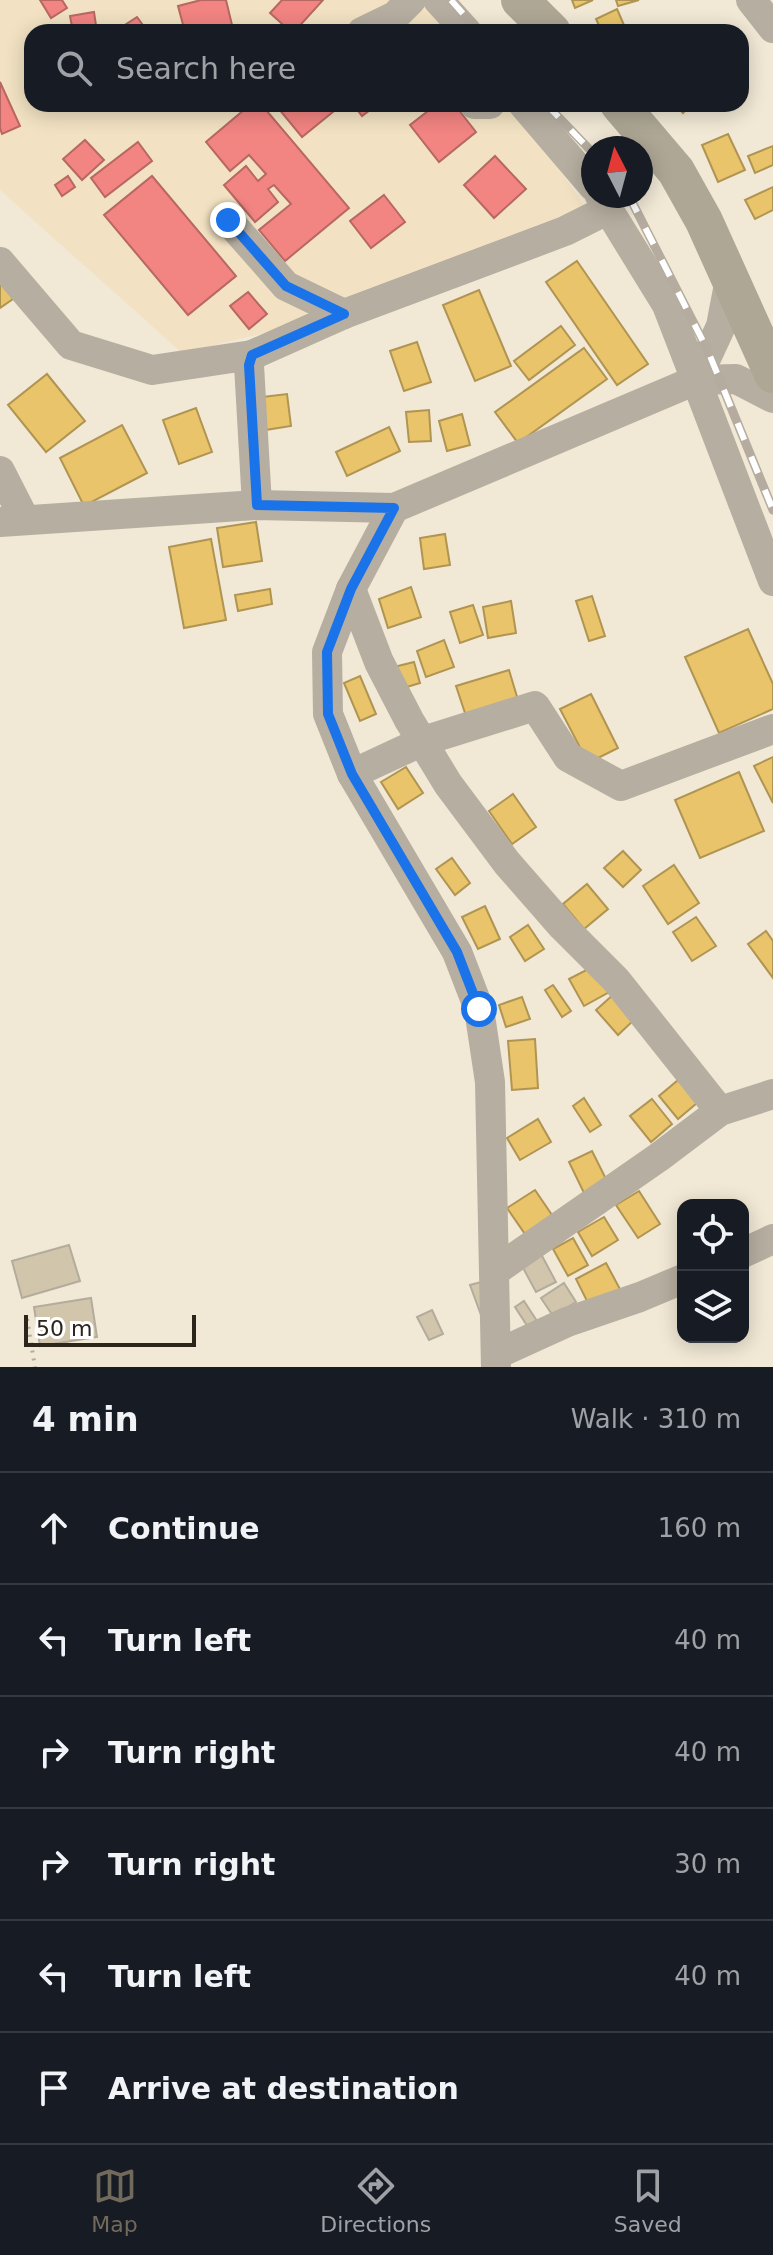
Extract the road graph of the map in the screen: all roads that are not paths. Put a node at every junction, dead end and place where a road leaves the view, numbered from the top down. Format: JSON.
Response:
{"nodes":[{"id":1,"x":438,"y":0,"type":"edge"},
{"id":2,"x":520,"y":0,"type":"edge"},
{"id":3,"x":751,"y":0,"type":"edge"},
{"id":4,"x":411,"y":12,"type":"edge"},
{"id":5,"x":378,"y":24,"type":"edge"},
{"id":6,"x":460,"y":24,"type":"edge"},
{"id":7,"x":544,"y":24,"type":"edge"},
{"id":8,"x":773,"y":28,"type":"edge"},
{"id":9,"x":530,"y":112,"type":"edge"},
{"id":10,"x":626,"y":112,"type":"edge"},
{"id":11,"x":581,"y":173,"type":"edge"},
{"id":12,"x":589,"y":208,"type":"edge"},
{"id":13,"x":608,"y":208,"type":"edge"},
{"id":14,"x":228,"y":220,"type":"dead end"},
{"id":15,"x":0,"y":262,"type":"edge"},
{"id":16,"x":730,"y":279,"type":"junction"},
{"id":17,"x":344,"y":314,"type":"junction"},
{"id":18,"x":252,"y":355,"type":"junction"},
{"id":19,"x":770,"y":362,"type":"edge"},
{"id":20,"x":696,"y":380,"type":"junction"},
{"id":21,"x":773,"y":398,"type":"edge"},
{"id":22,"x":0,"y":471,"type":"edge"},
{"id":23,"x":257,"y":505,"type":"junction"},
{"id":24,"x":394,"y":508,"type":"junction"},
{"id":25,"x":12,"y":521,"type":"edge"},
{"id":26,"x":773,"y":581,"type":"edge"},
{"id":27,"x":351,"y":589,"type":"junction"},
{"id":28,"x":773,"y":729,"type":"edge"},
{"id":29,"x":423,"y":741,"type":"junction"},
{"id":30,"x":352,"y":774,"type":"junction"},
{"id":31,"x":773,"y":1094,"type":"edge"},
{"id":32,"x":720,"y":1111,"type":"junction"},
{"id":33,"x":495,"y":1271,"type":"junction"},
{"id":34,"x":677,"y":1282,"type":"edge"},
{"id":35,"x":497,"y":1361,"type":"edge"}],
"edges":[{"from":1,"to":6,"type":"street"},
{"from":2,"to":7,"type":"main road"},
{"from":3,"to":8,"type":"street"},
{"from":4,"to":5,"type":"street"},
{"from":9,"to":11,"type":"street"},
{"from":10,"to":16,"type":"main road"},
{"from":12,"to":17,"type":"street"},
{"from":13,"to":20,"type":"street"},
{"from":14,"to":17,"type":"street"},
{"from":15,"to":18,"type":"street"},
{"from":16,"to":19,"type":"main road"},
{"from":16,"to":20,"type":"street"},
{"from":17,"to":18,"type":"street"},
{"from":18,"to":23,"type":"street"},
{"from":20,"to":21,"type":"street"},
{"from":20,"to":24,"type":"street"},
{"from":20,"to":26,"type":"street"},
{"from":22,"to":25,"type":"street"},
{"from":23,"to":24,"type":"street"},
{"from":23,"to":25,"type":"street"},
{"from":24,"to":27,"type":"street"},
{"from":27,"to":29,"type":"street"},
{"from":27,"to":30,"type":"street"},
{"from":28,"to":29,"type":"street"},
{"from":29,"to":30,"type":"street"},
{"from":29,"to":32,"type":"street"},
{"from":30,"to":33,"type":"street"},
{"from":31,"to":32,"type":"street"},
{"from":32,"to":33,"type":"street"},
{"from":33,"to":35,"type":"street"},
{"from":34,"to":35,"type":"street"}]}
